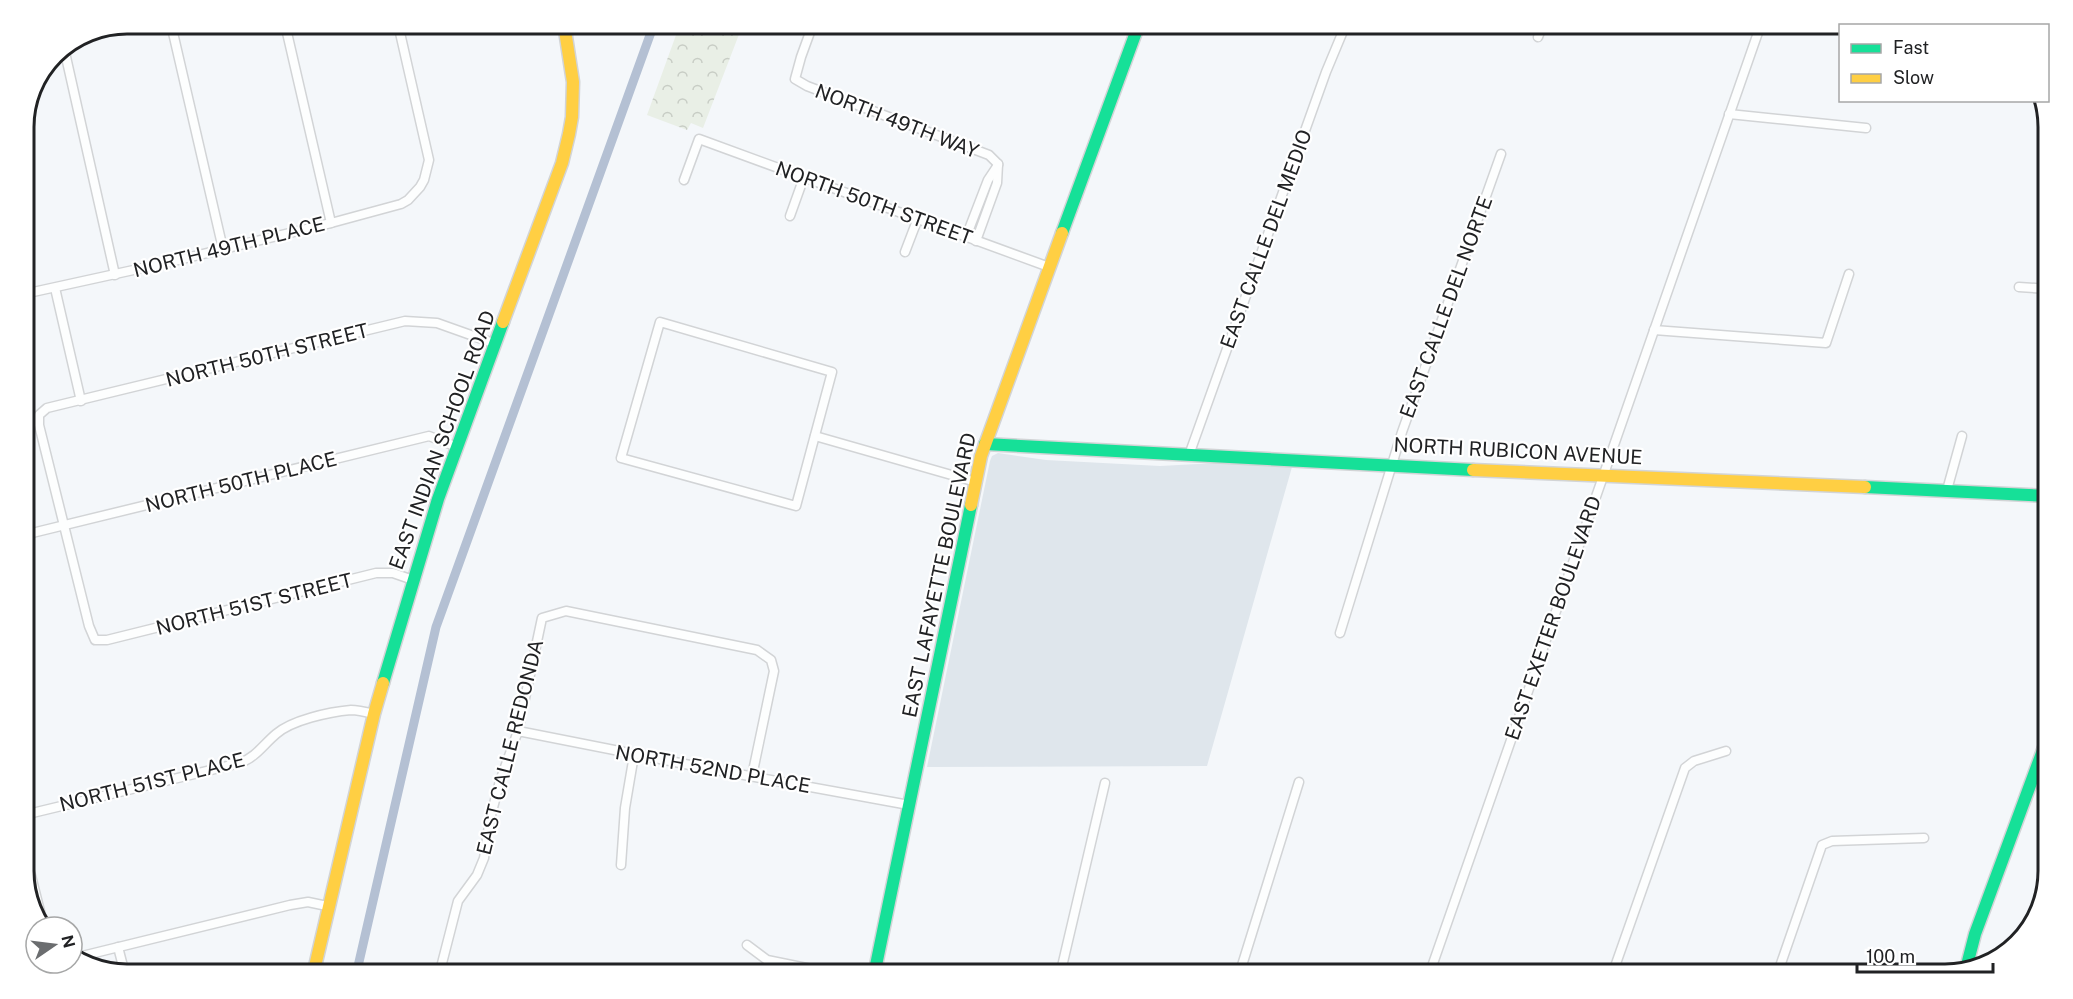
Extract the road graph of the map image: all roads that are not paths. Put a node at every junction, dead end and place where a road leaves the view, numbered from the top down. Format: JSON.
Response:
{"nodes":[{"id":1,"x":173,"y":34,"type":"edge"},
{"id":2,"x":287,"y":34,"type":"edge"},
{"id":3,"x":400,"y":34,"type":"edge"},
{"id":4,"x":566,"y":34,"type":"edge"},
{"id":5,"x":809,"y":34,"type":"edge"},
{"id":6,"x":1135,"y":34,"type":"edge"},
{"id":7,"x":1342,"y":34,"type":"edge"},
{"id":8,"x":1540,"y":34,"type":"edge"},
{"id":9,"x":1757,"y":34,"type":"edge"},
{"id":10,"x":1539,"y":37,"type":"dead end"},
{"id":11,"x":65,"y":59,"type":"edge"},
{"id":12,"x":1729,"y":114,"type":"junction"},
{"id":13,"x":1866,"y":128,"type":"dead end"},
{"id":14,"x":1501,"y":154,"type":"dead end"},
{"id":15,"x":999,"y":164,"type":"junction"},
{"id":16,"x":804,"y":177,"type":"junction"},
{"id":17,"x":684,"y":180,"type":"dead end"},
{"id":18,"x":979,"y":203,"type":"junction"},
{"id":19,"x":988,"y":206,"type":"junction"},
{"id":20,"x":790,"y":216,"type":"dead end"},
{"id":21,"x":918,"y":218,"type":"junction"},
{"id":22,"x":331,"y":223,"type":"junction"},
{"id":23,"x":966,"y":237,"type":"junction"},
{"id":24,"x":976,"y":241,"type":"junction"},
{"id":25,"x":223,"y":249,"type":"junction"},
{"id":26,"x":905,"y":252,"type":"dead end"},
{"id":27,"x":1049,"y":267,"type":"junction"},
{"id":28,"x":1849,"y":274,"type":"dead end"},
{"id":29,"x":115,"y":275,"type":"junction"},
{"id":30,"x":2019,"y":286,"type":"dead end"},
{"id":31,"x":55,"y":288,"type":"junction"},
{"id":32,"x":2038,"y":288,"type":"edge"},
{"id":33,"x":35,"y":292,"type":"edge"},
{"id":34,"x":1654,"y":330,"type":"junction"},
{"id":35,"x":496,"y":344,"type":"junction"},
{"id":36,"x":81,"y":401,"type":"junction"},
{"id":37,"x":815,"y":436,"type":"junction"},
{"id":38,"x":1962,"y":436,"type":"dead end"},
{"id":39,"x":985,"y":444,"type":"junction"},
{"id":40,"x":457,"y":447,"type":"junction"},
{"id":41,"x":1189,"y":455,"type":"junction"},
{"id":42,"x":1391,"y":464,"type":"junction"},
{"id":43,"x":1602,"y":476,"type":"junction"},
{"id":44,"x":976,"y":482,"type":"junction"},
{"id":45,"x":1947,"y":490,"type":"junction"},
{"id":46,"x":2038,"y":495,"type":"edge"},
{"id":47,"x":63,"y":525,"type":"junction"},
{"id":48,"x":35,"y":532,"type":"edge"},
{"id":49,"x":413,"y":580,"type":"junction"},
{"id":50,"x":1340,"y":633,"type":"dead end"},
{"id":51,"x":374,"y":714,"type":"junction"},
{"id":52,"x":518,"y":731,"type":"junction"},
{"id":53,"x":1726,"y":751,"type":"dead end"},
{"id":54,"x":634,"y":754,"type":"junction"},
{"id":55,"x":2038,"y":764,"type":"edge"},
{"id":56,"x":752,"y":776,"type":"junction"},
{"id":57,"x":1299,"y":782,"type":"dead end"},
{"id":58,"x":1105,"y":783,"type":"dead end"},
{"id":59,"x":909,"y":805,"type":"junction"},
{"id":60,"x":35,"y":812,"type":"edge"},
{"id":61,"x":1924,"y":838,"type":"dead end"},
{"id":62,"x":621,"y":865,"type":"dead end"},
{"id":63,"x":327,"y":906,"type":"junction"},
{"id":64,"x":747,"y":945,"type":"dead end"},
{"id":65,"x":118,"y":947,"type":"junction"},
{"id":66,"x":86,"y":955,"type":"edge"},
{"id":67,"x":1968,"y":962,"type":"edge"},
{"id":68,"x":122,"y":964,"type":"edge"},
{"id":69,"x":315,"y":964,"type":"edge"},
{"id":70,"x":442,"y":964,"type":"edge"},
{"id":71,"x":787,"y":964,"type":"edge"},
{"id":72,"x":876,"y":964,"type":"edge"},
{"id":73,"x":1063,"y":964,"type":"edge"},
{"id":74,"x":1242,"y":964,"type":"edge"},
{"id":75,"x":1433,"y":964,"type":"edge"},
{"id":76,"x":1616,"y":964,"type":"edge"},
{"id":77,"x":1781,"y":964,"type":"edge"}],
"edges":[{"from":1,"to":25,"type":"street"},
{"from":2,"to":22,"type":"street"},
{"from":3,"to":22,"type":"street","name":"NORTH 49TH PLACE"},
{"from":4,"to":35,"type":"street","name":"EAST INDIAN SCHOOL ROAD"},
{"from":5,"to":15,"type":"street","name":"NORTH 49TH WAY"},
{"from":6,"to":27,"type":"street","name":"EAST LAFAYETTE BOULEVARD"},
{"from":7,"to":41,"type":"street","name":"EAST CALLE DEL MEDIO"},
{"from":8,"to":10,"type":"street"},
{"from":9,"to":12,"type":"street","name":"EAST EXETER BOULEVARD"},
{"from":11,"to":29,"type":"street"},
{"from":12,"to":13,"type":"street"},
{"from":12,"to":34,"type":"street","name":"EAST EXETER BOULEVARD"},
{"from":14,"to":42,"type":"street","name":"EAST CALLE DEL NORTE"},
{"from":15,"to":18,"type":"street"},
{"from":15,"to":19,"type":"street"},
{"from":16,"to":17,"type":"street","name":"NORTH 50TH STREET"},
{"from":16,"to":20,"type":"street"},
{"from":16,"to":21,"type":"street","name":"NORTH 50TH STREET"},
{"from":18,"to":19,"type":"street"},
{"from":18,"to":23,"type":"street"},
{"from":19,"to":24,"type":"street"},
{"from":21,"to":23,"type":"street","name":"NORTH 50TH STREET"},
{"from":21,"to":26,"type":"street"},
{"from":22,"to":25,"type":"street","name":"NORTH 49TH PLACE"},
{"from":23,"to":24,"type":"street","name":"NORTH 50TH STREET"},
{"from":24,"to":27,"type":"street","name":"NORTH 50TH STREET"},
{"from":25,"to":29,"type":"street","name":"NORTH 49TH PLACE"},
{"from":27,"to":39,"type":"street","name":"EAST LAFAYETTE BOULEVARD"},
{"from":28,"to":34,"type":"street"},
{"from":29,"to":31,"type":"street","name":"NORTH 49TH PLACE"},
{"from":30,"to":32,"type":"street"},
{"from":31,"to":33,"type":"street","name":"NORTH 49TH PLACE"},
{"from":31,"to":36,"type":"street"},
{"from":34,"to":43,"type":"street","name":"EAST EXETER BOULEVARD"},
{"from":35,"to":36,"type":"street","name":"NORTH 50TH STREET"},
{"from":35,"to":40,"type":"street","name":"EAST INDIAN SCHOOL ROAD"},
{"from":36,"to":47,"type":"street","name":"NORTH 50TH STREET"},
{"from":37,"to":37,"type":"street"},
{"from":37,"to":44,"type":"street"},
{"from":38,"to":45,"type":"street"},
{"from":39,"to":41,"type":"street","name":"NORTH RUBICON AVENUE"},
{"from":39,"to":44,"type":"street","name":"EAST LAFAYETTE BOULEVARD"},
{"from":40,"to":47,"type":"street","name":"NORTH 50TH PLACE"},
{"from":40,"to":49,"type":"street","name":"EAST INDIAN SCHOOL ROAD"},
{"from":41,"to":42,"type":"street","name":"NORTH RUBICON AVENUE"},
{"from":42,"to":43,"type":"street","name":"NORTH RUBICON AVENUE"},
{"from":42,"to":50,"type":"street","name":"EAST CALLE DEL NORTE"},
{"from":43,"to":45,"type":"street","name":"NORTH RUBICON AVENUE"},
{"from":43,"to":75,"type":"street","name":"EAST EXETER BOULEVARD"},
{"from":44,"to":59,"type":"street","name":"EAST LAFAYETTE BOULEVARD"},
{"from":45,"to":46,"type":"street","name":"NORTH RUBICON AVENUE"},
{"from":47,"to":48,"type":"street","name":"NORTH 50TH PLACE"},
{"from":47,"to":49,"type":"street","name":"NORTH 51ST STREET"},
{"from":49,"to":51,"type":"street","name":"EAST INDIAN SCHOOL ROAD"},
{"from":51,"to":60,"type":"street","name":"NORTH 51ST PLACE"},
{"from":51,"to":63,"type":"street","name":"EAST INDIAN SCHOOL ROAD"},
{"from":52,"to":54,"type":"street","name":"NORTH 52ND PLACE"},
{"from":52,"to":56,"type":"street","name":"EAST CALLE REDONDA"},
{"from":52,"to":70,"type":"street","name":"EAST CALLE REDONDA"},
{"from":53,"to":76,"type":"street"},
{"from":54,"to":56,"type":"street","name":"NORTH 52ND PLACE"},
{"from":54,"to":62,"type":"street"},
{"from":55,"to":67,"type":"street"},
{"from":56,"to":59,"type":"street","name":"NORTH 52ND PLACE"},
{"from":57,"to":74,"type":"street"},
{"from":58,"to":73,"type":"street"},
{"from":59,"to":72,"type":"street","name":"EAST LAFAYETTE BOULEVARD"},
{"from":61,"to":77,"type":"street"},
{"from":63,"to":65,"type":"street"},
{"from":63,"to":69,"type":"street","name":"EAST INDIAN SCHOOL ROAD"},
{"from":64,"to":71,"type":"street"},
{"from":65,"to":66,"type":"street"},
{"from":65,"to":68,"type":"street"}]}
